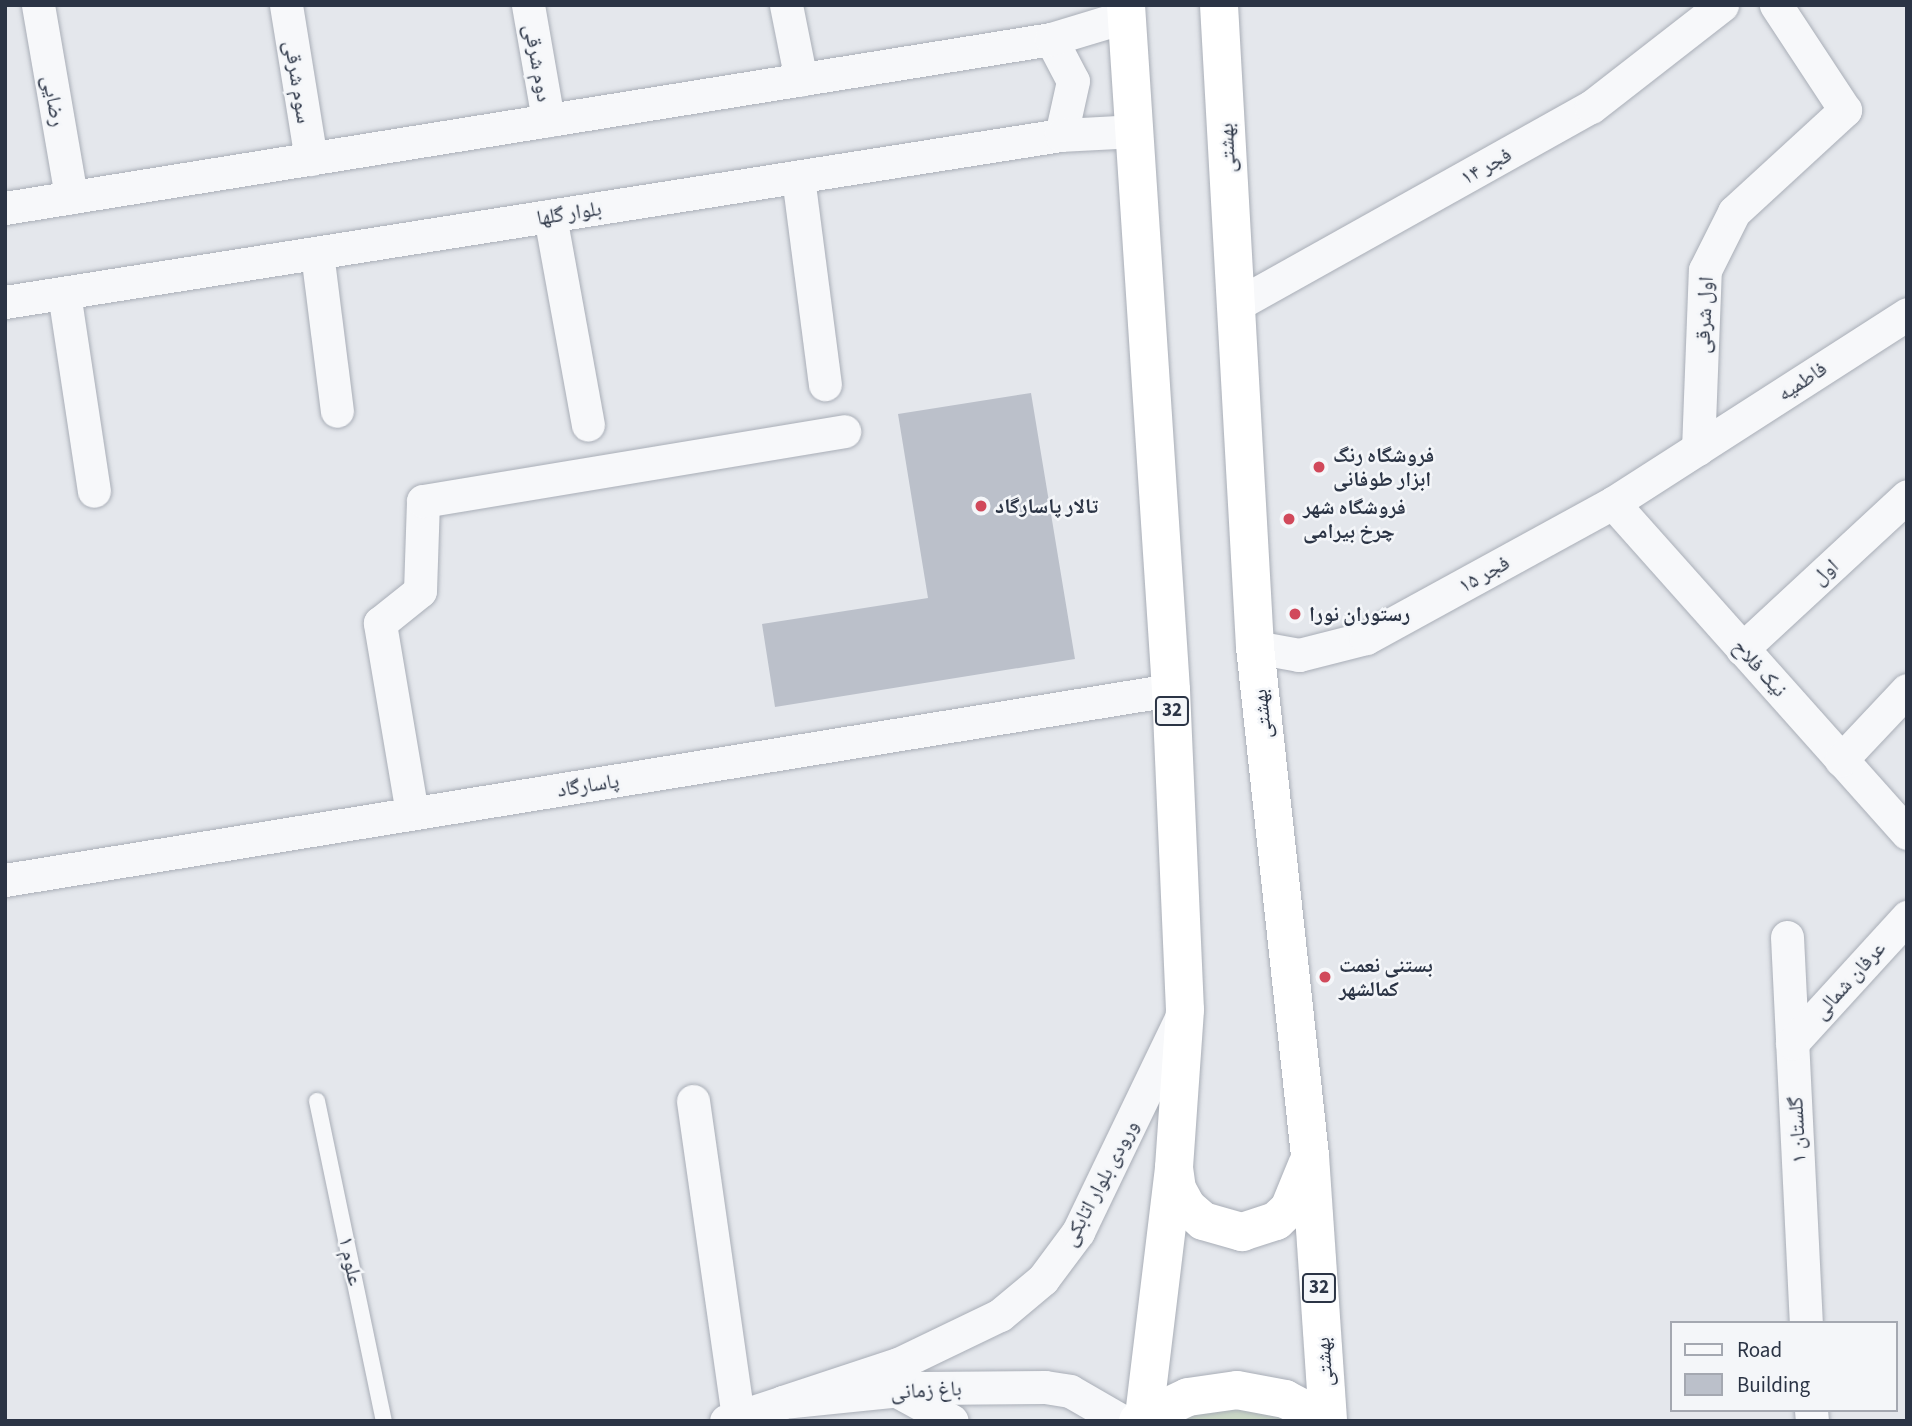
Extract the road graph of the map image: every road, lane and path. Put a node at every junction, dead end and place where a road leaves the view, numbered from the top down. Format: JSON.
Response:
{"nodes":[{"id":1,"x":37,"y":5,"type":"edge"},
{"id":2,"x":286,"y":5,"type":"edge"},
{"id":3,"x":528,"y":5,"type":"edge"},
{"id":4,"x":786,"y":5,"type":"edge"},
{"id":5,"x":1219,"y":5,"type":"edge"},
{"id":6,"x":1722,"y":5,"type":"edge"},
{"id":7,"x":1776,"y":5,"type":"edge"},
{"id":8,"x":1127,"y":10,"type":"edge"},
{"id":9,"x":1051,"y":39,"type":"junction"},
{"id":10,"x":801,"y":79,"type":"junction"},
{"id":11,"x":548,"y":120,"type":"junction"},
{"id":12,"x":1134,"y":131,"type":"junction"},
{"id":13,"x":1061,"y":135,"type":"junction"},
{"id":14,"x":311,"y":159,"type":"junction"},
{"id":15,"x":798,"y":177,"type":"junction"},
{"id":16,"x":71,"y":197,"type":"junction"},
{"id":17,"x":5,"y":208,"type":"edge"},
{"id":18,"x":550,"y":216,"type":"junction"},
{"id":19,"x":317,"y":253,"type":"junction"},
{"id":20,"x":64,"y":293,"type":"junction"},
{"id":21,"x":5,"y":302,"type":"edge"},
{"id":22,"x":1236,"y":305,"type":"junction"},
{"id":23,"x":1907,"y":314,"type":"edge"},
{"id":24,"x":825,"y":384,"type":"dead end"},
{"id":25,"x":337,"y":411,"type":"dead end"},
{"id":26,"x":588,"y":425,"type":"dead end"},
{"id":27,"x":844,"y":431,"type":"dead end"},
{"id":28,"x":1698,"y":449,"type":"junction"},
{"id":29,"x":94,"y":491,"type":"dead end"},
{"id":30,"x":1907,"y":496,"type":"edge"},
{"id":31,"x":1613,"y":503,"type":"junction"},
{"id":32,"x":1255,"y":647,"type":"junction"},
{"id":33,"x":1742,"y":649,"type":"junction"},
{"id":34,"x":1171,"y":690,"type":"junction"},
{"id":35,"x":1907,"y":690,"type":"edge"},
{"id":36,"x":1841,"y":760,"type":"junction"},
{"id":37,"x":412,"y":813,"type":"junction"},
{"id":38,"x":1907,"y":833,"type":"edge"},
{"id":39,"x":5,"y":880,"type":"edge"},
{"id":40,"x":1907,"y":917,"type":"edge"},
{"id":41,"x":1787,"y":937,"type":"dead end"},
{"id":42,"x":1185,"y":1010,"type":"junction"},
{"id":43,"x":1792,"y":1043,"type":"junction"},
{"id":44,"x":317,"y":1101,"type":"dead end"},
{"id":45,"x":693,"y":1101,"type":"dead end"},
{"id":46,"x":1310,"y":1156,"type":"junction"},
{"id":47,"x":1174,"y":1168,"type":"junction"},
{"id":48,"x":1807,"y":1321,"type":"edge"},
{"id":49,"x":895,"y":1391,"type":"junction"},
{"id":50,"x":783,"y":1402,"type":"junction"},
{"id":51,"x":732,"y":1419,"type":"edge"},
{"id":52,"x":1135,"y":1419,"type":"edge"},
{"id":53,"x":384,"y":1421,"type":"edge"},
{"id":54,"x":952,"y":1421,"type":"edge"},
{"id":55,"x":1328,"y":1421,"type":"edge"}],
"edges":[{"from":1,"to":16,"type":"street","name":"رضایی"},
{"from":2,"to":14,"type":"street","name":"سوم شرقی"},
{"from":3,"to":11,"type":"street","name":"دوم شرقی"},
{"from":4,"to":10,"type":"street"},
{"from":5,"to":22,"type":"highway","name":"بهشتی","number":"32"},
{"from":6,"to":22,"type":"street","name":"فجر ۱۴"},
{"from":7,"to":28,"type":"street","name":"اول شرقی"},
{"from":8,"to":9,"type":"street"},
{"from":8,"to":12,"type":"highway","number":"32"},
{"from":9,"to":10,"type":"street"},
{"from":9,"to":13,"type":"street"},
{"from":10,"to":11,"type":"street"},
{"from":11,"to":14,"type":"street"},
{"from":12,"to":13,"type":"street","name":"بلوار گلها"},
{"from":12,"to":34,"type":"highway","number":"32"},
{"from":13,"to":15,"type":"street","name":"بلوار گلها"},
{"from":14,"to":16,"type":"street"},
{"from":15,"to":18,"type":"street","name":"بلوار گلها"},
{"from":15,"to":24,"type":"street"},
{"from":16,"to":17,"type":"street"},
{"from":18,"to":19,"type":"street","name":"بلوار گلها"},
{"from":18,"to":26,"type":"street"},
{"from":19,"to":20,"type":"street","name":"بلوار گلها"},
{"from":19,"to":25,"type":"street"},
{"from":20,"to":21,"type":"street","name":"بلوار گلها"},
{"from":20,"to":29,"type":"street"},
{"from":22,"to":32,"type":"highway","name":"بهشتی","number":"32"},
{"from":23,"to":28,"type":"street","name":"فاطمیه"},
{"from":27,"to":37,"type":"street"},
{"from":28,"to":31,"type":"street","name":"فجر ۱۵"},
{"from":30,"to":33,"type":"street","name":"اول"},
{"from":31,"to":32,"type":"street","name":"فجر ۱۵"},
{"from":31,"to":33,"type":"street","name":"نیک فلاح"},
{"from":32,"to":46,"type":"highway","name":"بهشتی","number":"32"},
{"from":33,"to":36,"type":"street","name":"نیک فلاح"},
{"from":34,"to":37,"type":"street","name":"پاسارگاد"},
{"from":34,"to":42,"type":"highway","number":"32"},
{"from":35,"to":36,"type":"street"},
{"from":36,"to":38,"type":"street","name":"نیک فلاح"},
{"from":37,"to":39,"type":"street","name":"پاسارگاد"},
{"from":40,"to":43,"type":"street","name":"عرفان شمالی"},
{"from":41,"to":43,"type":"street","name":"گلستان ۱"},
{"from":42,"to":47,"type":"highway","number":"32"},
{"from":42,"to":50,"type":"street","name":"ورودی بلوار اتابکی"},
{"from":43,"to":48,"type":"street","name":"گلستان ۱"},
{"from":44,"to":53,"type":"lane","name":"علوم ۱"},
{"from":45,"to":51,"type":"street"},
{"from":46,"to":47,"type":"highway"},
{"from":46,"to":55,"type":"highway","name":"بهشتی","number":"32"},
{"from":47,"to":52,"type":"highway","number":"32"},
{"from":49,"to":50,"type":"street","name":"باغ زمانی"},
{"from":49,"to":52,"type":"street","name":"باغ زمانی"},
{"from":49,"to":54,"type":"street"},
{"from":50,"to":51,"type":"street","name":"باغ زمانی"},
{"from":52,"to":55,"type":"highway","number":"32"}]}
